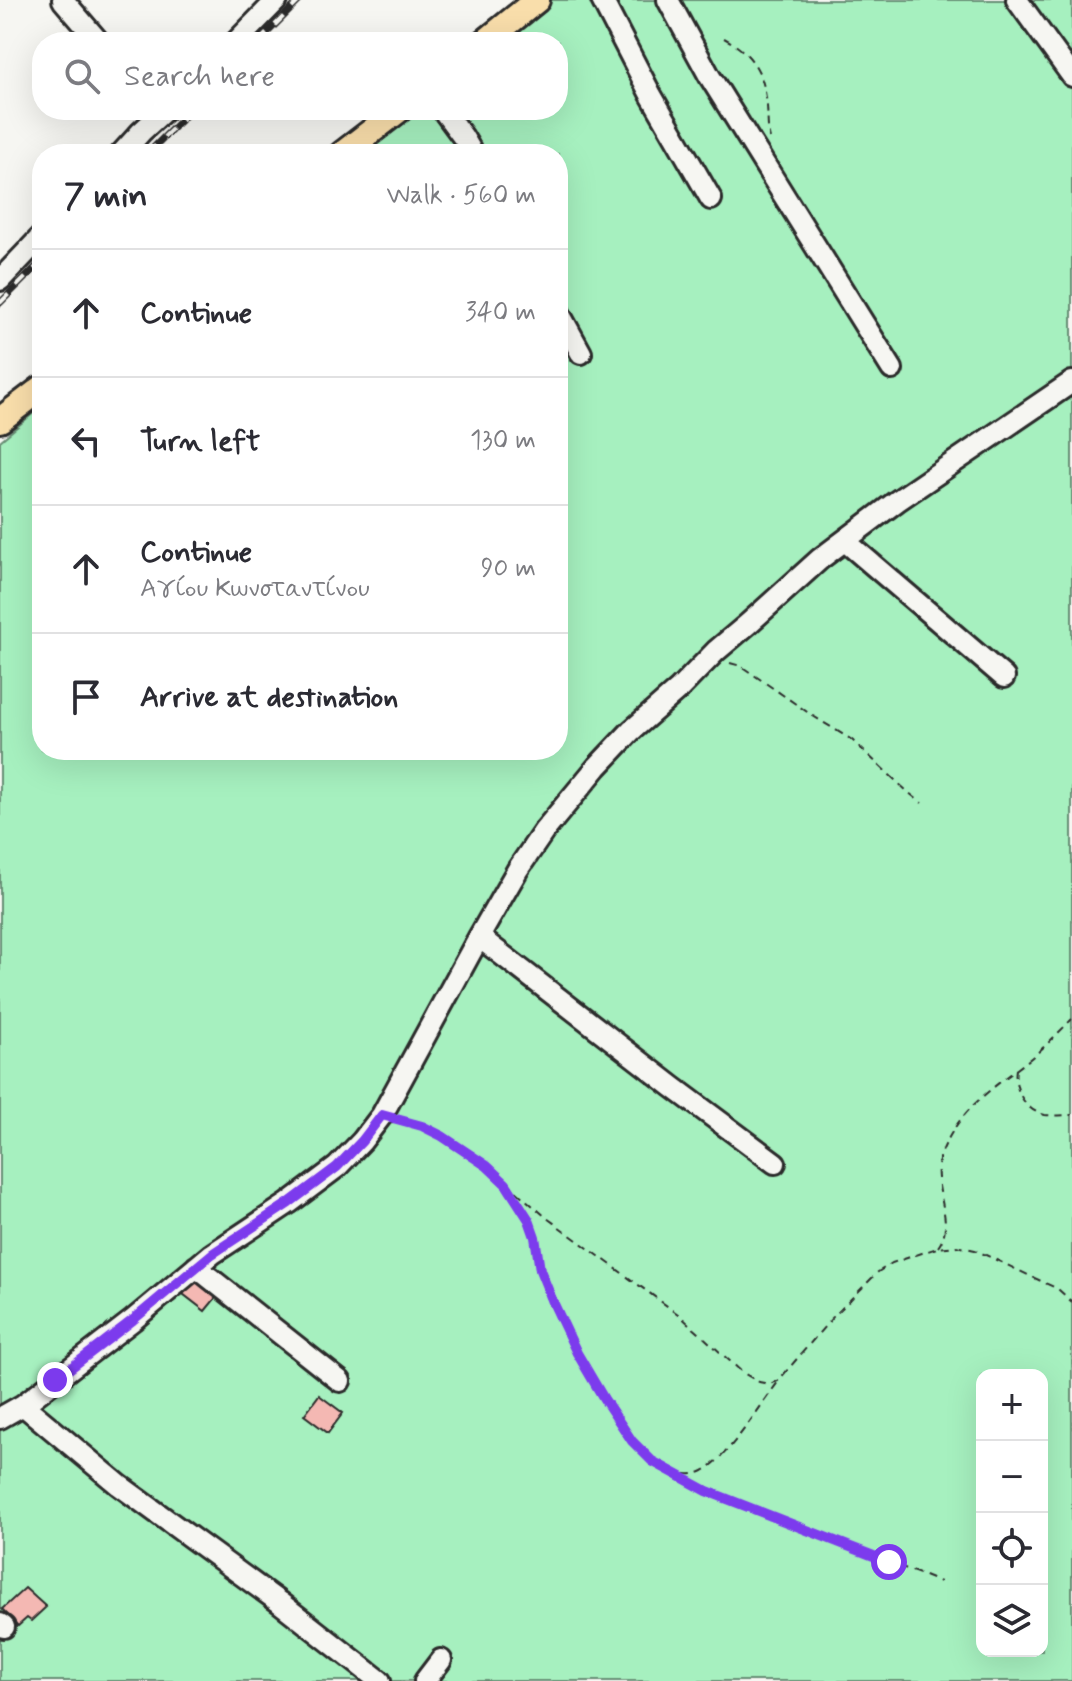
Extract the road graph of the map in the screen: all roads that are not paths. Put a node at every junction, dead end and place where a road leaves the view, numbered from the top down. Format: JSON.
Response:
{"nodes":[{"id":1,"x":63,"y":0,"type":"edge"},
{"id":2,"x":277,"y":0,"type":"edge"},
{"id":3,"x":537,"y":0,"type":"edge"},
{"id":4,"x":602,"y":0,"type":"edge"},
{"id":5,"x":668,"y":0,"type":"edge"},
{"id":6,"x":1017,"y":0,"type":"edge"},
{"id":7,"x":90,"y":32,"type":"edge"},
{"id":8,"x":246,"y":32,"type":"edge"},
{"id":9,"x":497,"y":32,"type":"edge"},
{"id":10,"x":1072,"y":76,"type":"edge"},
{"id":11,"x":140,"y":120,"type":"edge"},
{"id":12,"x":154,"y":120,"type":"edge"},
{"id":13,"x":386,"y":120,"type":"edge"},
{"id":14,"x":450,"y":120,"type":"edge"},
{"id":15,"x":141,"y":132,"type":"junction"},
{"id":16,"x":130,"y":144,"type":"edge"},
{"id":17,"x":355,"y":144,"type":"edge"},
{"id":18,"x":467,"y":144,"type":"edge"},
{"id":19,"x":711,"y":199,"type":"dead end"},
{"id":20,"x":32,"y":246,"type":"edge"},
{"id":21,"x":0,"y":280,"type":"edge"},
{"id":22,"x":568,"y":329,"type":"edge"},
{"id":23,"x":581,"y":353,"type":"dead end"},
{"id":24,"x":892,"y":369,"type":"dead end"},
{"id":25,"x":1072,"y":382,"type":"edge"},
{"id":26,"x":32,"y":396,"type":"edge"},
{"id":27,"x":0,"y":420,"type":"edge"},
{"id":28,"x":845,"y":541,"type":"junction"},
{"id":29,"x":1004,"y":677,"type":"dead end"},
{"id":30,"x":479,"y":937,"type":"junction"},
{"id":31,"x":775,"y":1163,"type":"dead end"},
{"id":32,"x":196,"y":1267,"type":"junction"},
{"id":33,"x":340,"y":1381,"type":"dead end"},
{"id":34,"x":23,"y":1405,"type":"junction"},
{"id":35,"x":0,"y":1418,"type":"edge"},
{"id":36,"x":441,"y":1660,"type":"dead end"},
{"id":37,"x":380,"y":1681,"type":"edge"},
{"id":38,"x":425,"y":1681,"type":"edge"}],
"edges":[{"from":1,"to":7,"type":"street"},
{"from":2,"to":8,"type":"street"},
{"from":3,"to":9,"type":"main road"},
{"from":4,"to":19,"type":"street"},
{"from":5,"to":24,"type":"street"},
{"from":6,"to":10,"type":"street"},
{"from":11,"to":15,"type":"street"},
{"from":12,"to":15,"type":"street"},
{"from":13,"to":17,"type":"main road"},
{"from":14,"to":18,"type":"street"},
{"from":15,"to":16,"type":"street"},
{"from":20,"to":21,"type":"street"},
{"from":22,"to":23,"type":"street"},
{"from":25,"to":28,"type":"street"},
{"from":26,"to":27,"type":"main road"},
{"from":28,"to":29,"type":"street"},
{"from":28,"to":30,"type":"street"},
{"from":30,"to":31,"type":"street"},
{"from":30,"to":32,"type":"street"},
{"from":32,"to":33,"type":"street"},
{"from":32,"to":34,"type":"street"},
{"from":34,"to":35,"type":"street"},
{"from":34,"to":37,"type":"street"},
{"from":36,"to":38,"type":"street"}]}
